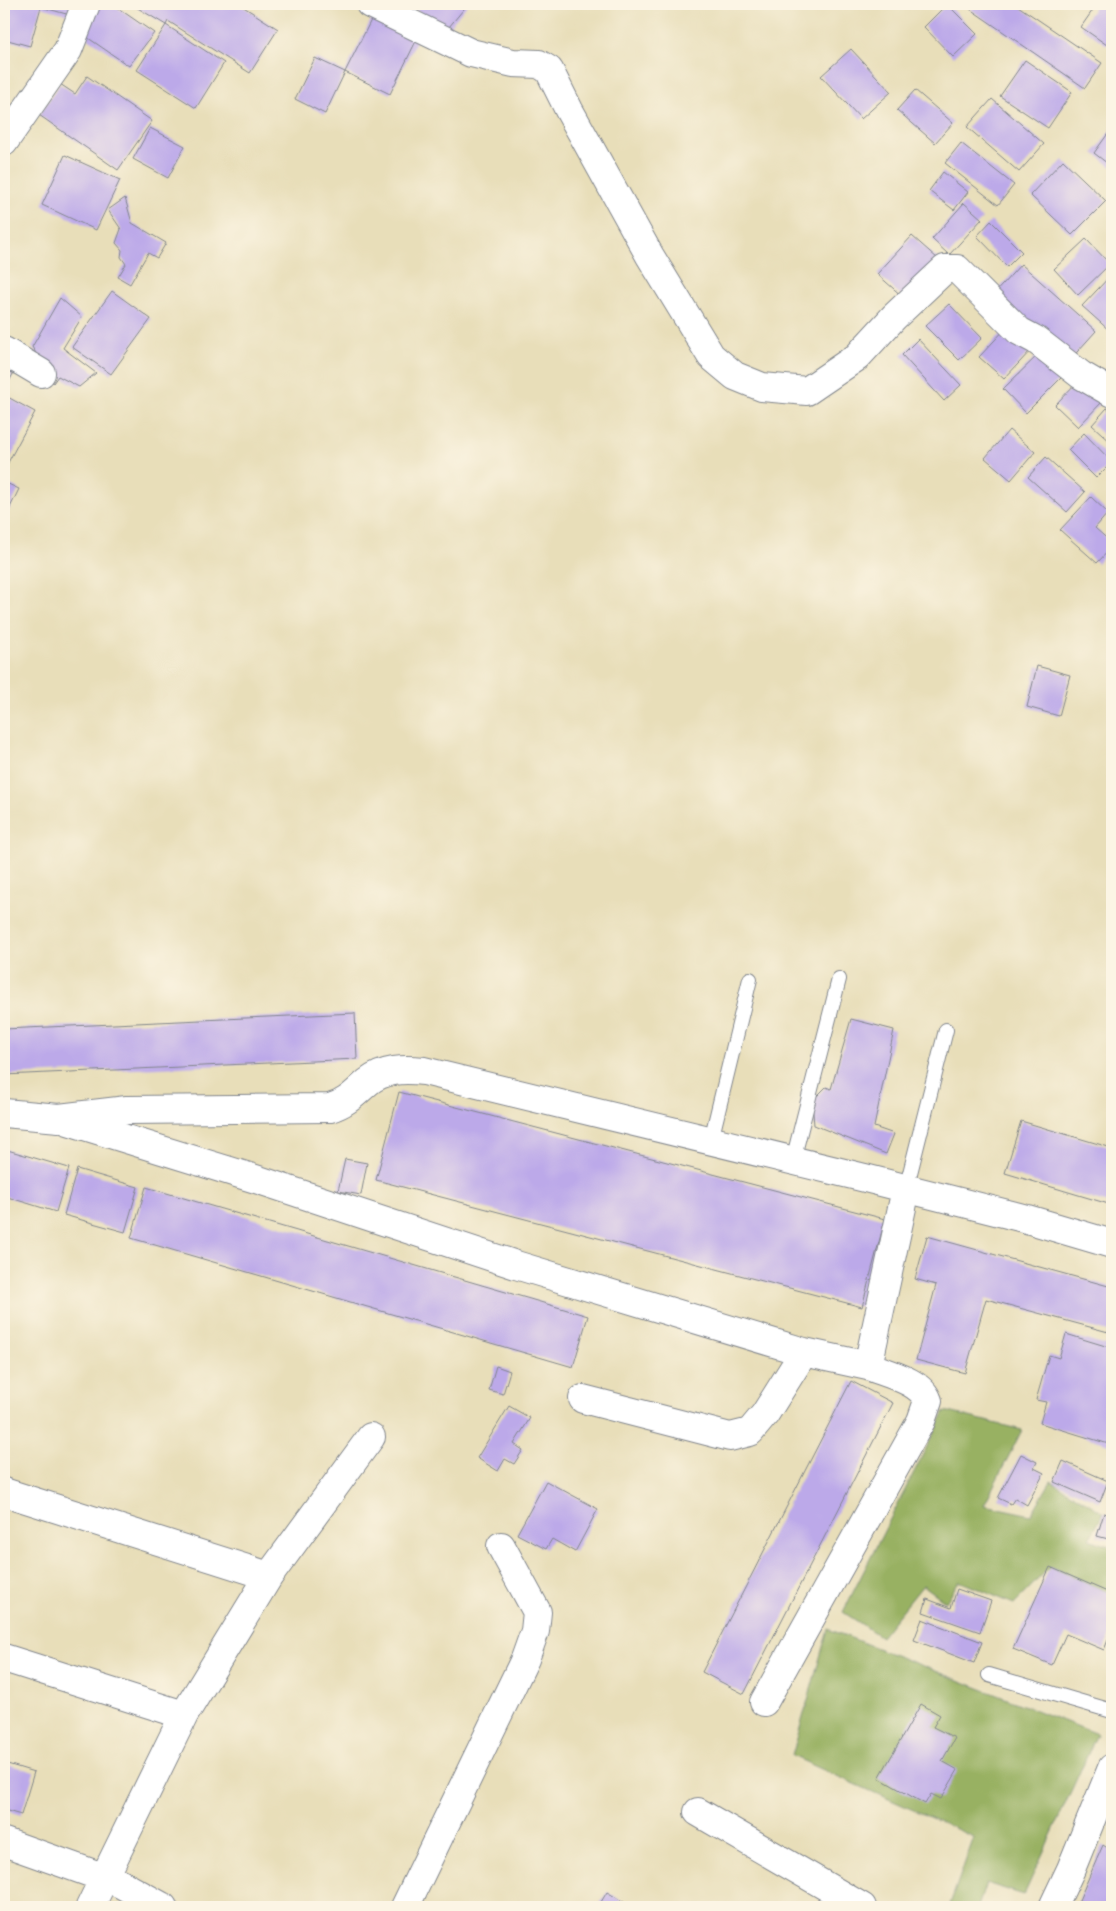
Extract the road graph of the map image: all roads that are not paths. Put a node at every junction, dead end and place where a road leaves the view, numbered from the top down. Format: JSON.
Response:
{"nodes":[{"id":1,"x":86,"y":4,"type":"edge"},
{"id":2,"x":370,"y":4,"type":"edge"},
{"id":3,"x":4,"y":142,"type":"edge"},
{"id":4,"x":4,"y":351,"type":"edge"},
{"id":5,"x":41,"y":373,"type":"dead end"},
{"id":6,"x":1112,"y":393,"type":"edge"},
{"id":7,"x":750,"y":979,"type":"dead end"},
{"id":8,"x":839,"y":979,"type":"dead end"},
{"id":9,"x":946,"y":1030,"type":"dead end"},
{"id":10,"x":4,"y":1113,"type":"edge"},
{"id":11,"x":59,"y":1118,"type":"junction"},
{"id":12,"x":711,"y":1140,"type":"junction"},
{"id":13,"x":793,"y":1160,"type":"junction"},
{"id":14,"x":906,"y":1189,"type":"junction"},
{"id":15,"x":1112,"y":1244,"type":"edge"},
{"id":16,"x":804,"y":1352,"type":"junction"},
{"id":17,"x":868,"y":1366,"type":"junction"},
{"id":18,"x":583,"y":1399,"type":"dead end"},
{"id":19,"x":371,"y":1437,"type":"dead end"},
{"id":20,"x":4,"y":1492,"type":"edge"},
{"id":21,"x":501,"y":1546,"type":"dead end"},
{"id":22,"x":269,"y":1576,"type":"junction"},
{"id":23,"x":4,"y":1658,"type":"edge"},
{"id":24,"x":989,"y":1675,"type":"dead end"},
{"id":25,"x":764,"y":1702,"type":"dead end"},
{"id":26,"x":1112,"y":1712,"type":"edge"},
{"id":27,"x":184,"y":1715,"type":"junction"},
{"id":28,"x":1112,"y":1768,"type":"edge"},
{"id":29,"x":698,"y":1812,"type":"dead end"},
{"id":30,"x":4,"y":1842,"type":"edge"},
{"id":31,"x":104,"y":1877,"type":"junction"},
{"id":32,"x":90,"y":1907,"type":"edge"},
{"id":33,"x":163,"y":1907,"type":"edge"},
{"id":34,"x":405,"y":1907,"type":"edge"},
{"id":35,"x":862,"y":1907,"type":"edge"},
{"id":36,"x":1053,"y":1907,"type":"edge"}],
"edges":[{"from":1,"to":3,"type":"street"},
{"from":2,"to":6,"type":"street"},
{"from":4,"to":5,"type":"street"},
{"from":7,"to":12,"type":"lane"},
{"from":8,"to":13,"type":"lane"},
{"from":9,"to":14,"type":"lane"},
{"from":10,"to":11,"type":"street"},
{"from":11,"to":12,"type":"street"},
{"from":11,"to":16,"type":"street"},
{"from":12,"to":13,"type":"street"},
{"from":13,"to":14,"type":"street"},
{"from":14,"to":15,"type":"street"},
{"from":14,"to":17,"type":"street"},
{"from":16,"to":17,"type":"street"},
{"from":16,"to":18,"type":"street"},
{"from":17,"to":25,"type":"street"},
{"from":19,"to":22,"type":"street"},
{"from":20,"to":22,"type":"street"},
{"from":21,"to":34,"type":"street"},
{"from":22,"to":27,"type":"street"},
{"from":23,"to":27,"type":"street"},
{"from":24,"to":26,"type":"lane"},
{"from":27,"to":31,"type":"street"},
{"from":28,"to":36,"type":"street"},
{"from":29,"to":35,"type":"street"},
{"from":30,"to":31,"type":"street"},
{"from":31,"to":32,"type":"street"},
{"from":31,"to":33,"type":"street"}]}
